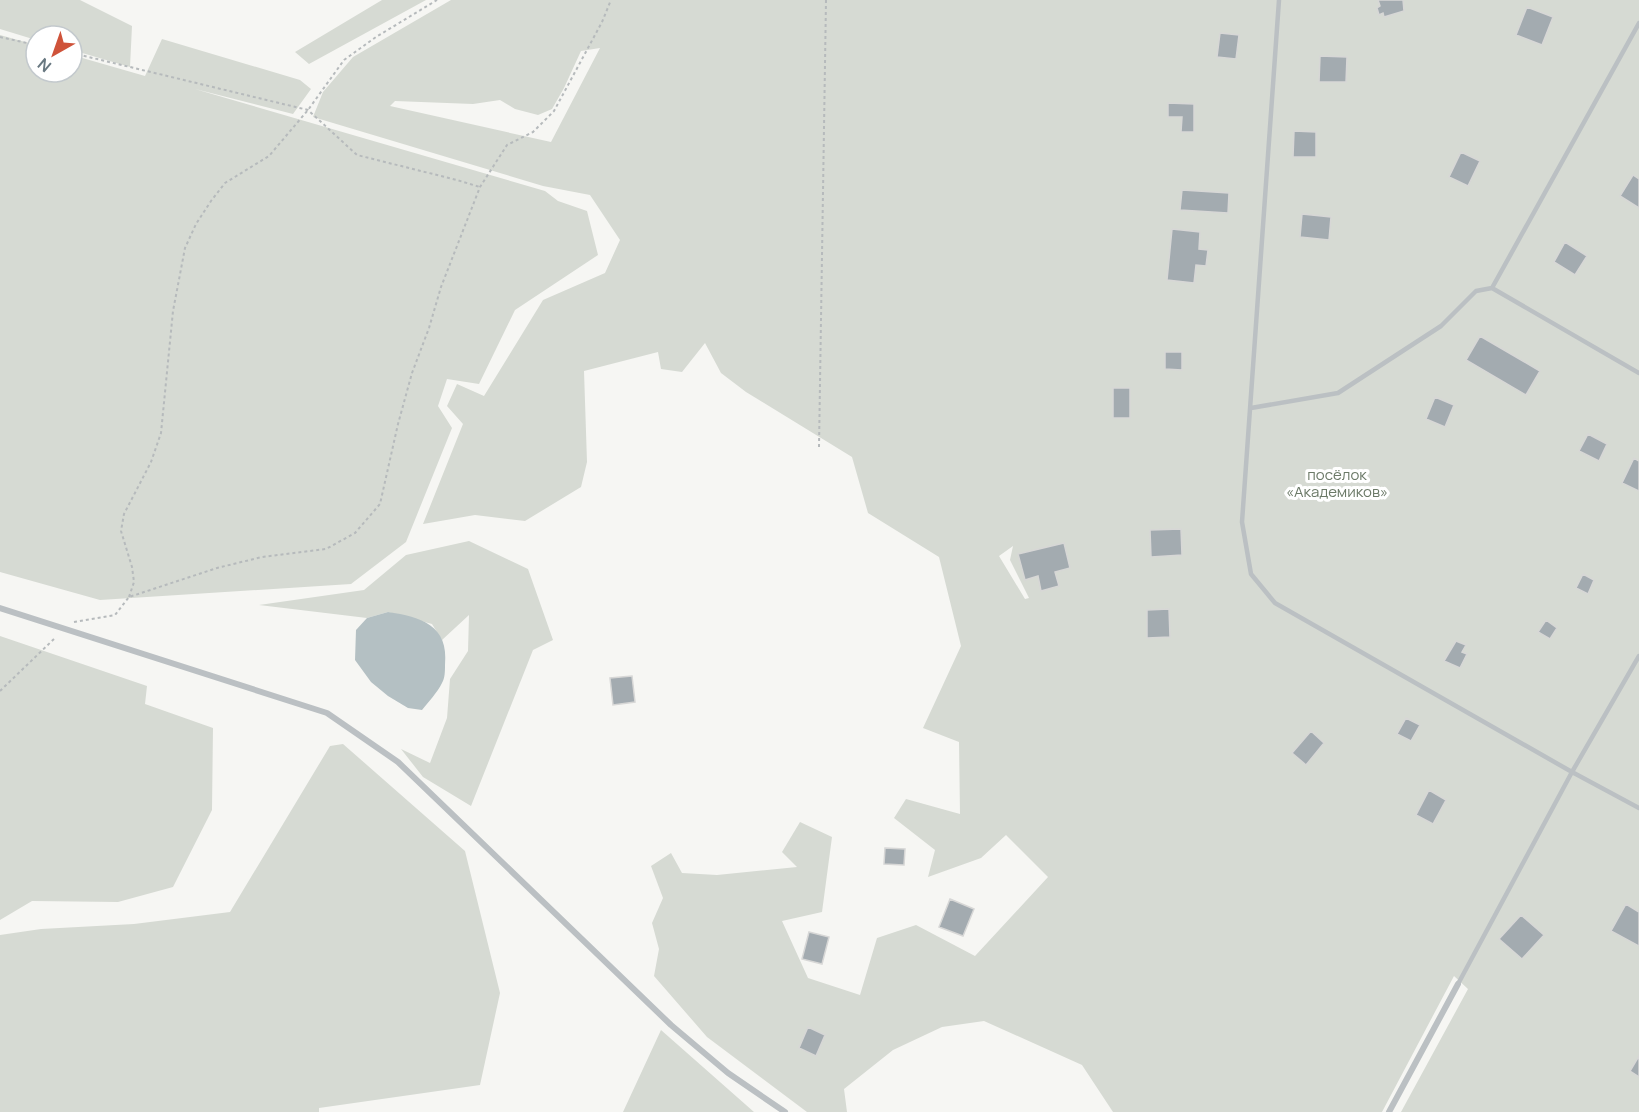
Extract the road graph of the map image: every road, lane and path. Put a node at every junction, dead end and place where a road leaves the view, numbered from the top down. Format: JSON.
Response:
{"nodes":[{"id":1,"x":437,"y":0,"type":"edge"},
{"id":2,"x":611,"y":0,"type":"edge"},
{"id":3,"x":826,"y":0,"type":"edge"},
{"id":4,"x":1279,"y":0,"type":"edge"},
{"id":5,"x":1639,"y":23,"type":"edge"},
{"id":6,"x":0,"y":37,"type":"edge"},
{"id":7,"x":24,"y":42,"type":"edge"},
{"id":8,"x":84,"y":56,"type":"edge"},
{"id":9,"x":308,"y":110,"type":"junction"},
{"id":10,"x":480,"y":187,"type":"junction"},
{"id":11,"x":1492,"y":288,"type":"junction"},
{"id":12,"x":1639,"y":373,"type":"edge"},
{"id":13,"x":1251,"y":408,"type":"junction"},
{"id":14,"x":819,"y":447,"type":"dead end"},
{"id":15,"x":129,"y":597,"type":"junction"},
{"id":16,"x":0,"y":608,"type":"edge"},
{"id":17,"x":64,"y":628,"type":"junction"},
{"id":18,"x":1639,"y":656,"type":"edge"},
{"id":19,"x":0,"y":691,"type":"edge"},
{"id":20,"x":1572,"y":772,"type":"junction"},
{"id":21,"x":1639,"y":808,"type":"edge"},
{"id":22,"x":1458,"y":984,"type":"joint"},
{"id":23,"x":785,"y":1112,"type":"edge"},
{"id":24,"x":1389,"y":1112,"type":"edge"}],
"edges":[{"from":1,"to":9,"type":"path"},
{"from":2,"to":10,"type":"path"},
{"from":3,"to":14,"type":"path"},
{"from":4,"to":13,"type":"lane"},
{"from":5,"to":11,"type":"lane"},
{"from":6,"to":7,"type":"path"},
{"from":8,"to":9,"type":"path"},
{"from":9,"to":10,"type":"path"},
{"from":9,"to":15,"type":"path"},
{"from":10,"to":15,"type":"path"},
{"from":11,"to":12,"type":"lane"},
{"from":11,"to":13,"type":"lane"},
{"from":13,"to":20,"type":"lane"},
{"from":15,"to":17,"type":"path"},
{"from":16,"to":17,"type":"street"},
{"from":17,"to":19,"type":"path"},
{"from":17,"to":23,"type":"street"},
{"from":18,"to":20,"type":"lane"},
{"from":20,"to":21,"type":"lane"},
{"from":20,"to":22,"type":"lane"},
{"from":22,"to":24,"type":"street"}]}
